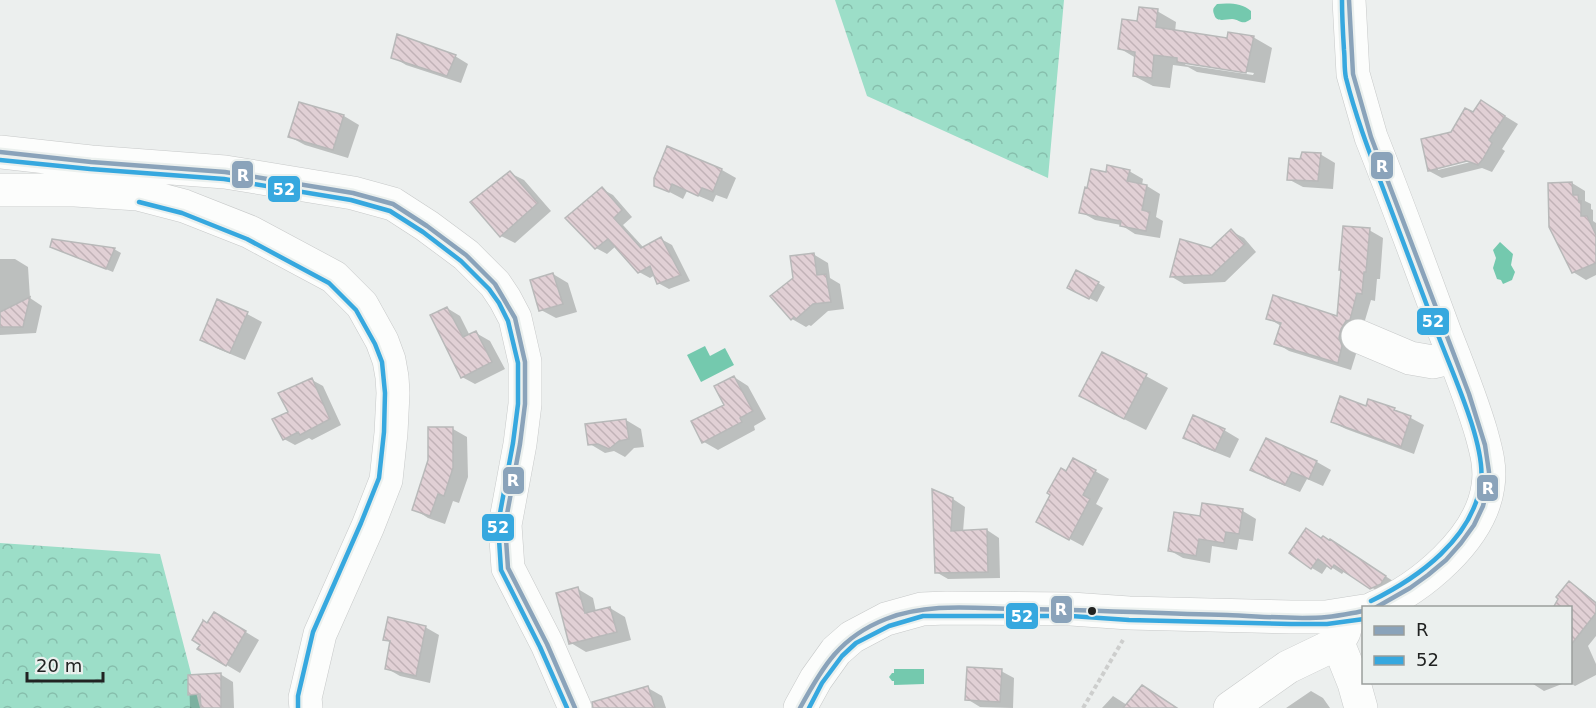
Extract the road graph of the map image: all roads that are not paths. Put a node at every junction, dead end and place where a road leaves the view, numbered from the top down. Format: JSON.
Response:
{"nodes":[{"id":1,"x":1349,"y":0,"type":"edge"},
{"id":2,"x":0,"y":152,"type":"edge"},
{"id":3,"x":0,"y":190,"type":"edge"},
{"id":4,"x":1358,"y":336,"type":"dead end"},
{"id":5,"x":1454,"y":357,"type":"junction"},
{"id":6,"x":1380,"y":606,"type":"edge"},
{"id":7,"x":1356,"y":619,"type":"edge"},
{"id":8,"x":306,"y":708,"type":"edge"},
{"id":9,"x":575,"y":708,"type":"edge"},
{"id":10,"x":800,"y":708,"type":"edge"},
{"id":11,"x":1230,"y":708,"type":"edge"},
{"id":12,"x":1361,"y":708,"type":"edge"}],
"edges":[{"from":1,"to":5,"type":"main road"},
{"from":2,"to":9,"type":"main road"},
{"from":3,"to":8,"type":"main road"},
{"from":4,"to":5,"type":"main road"},
{"from":5,"to":6,"type":"main road"},
{"from":7,"to":10,"type":"main road"},
{"from":7,"to":11,"type":"main road"},
{"from":7,"to":12,"type":"main road"}]}
